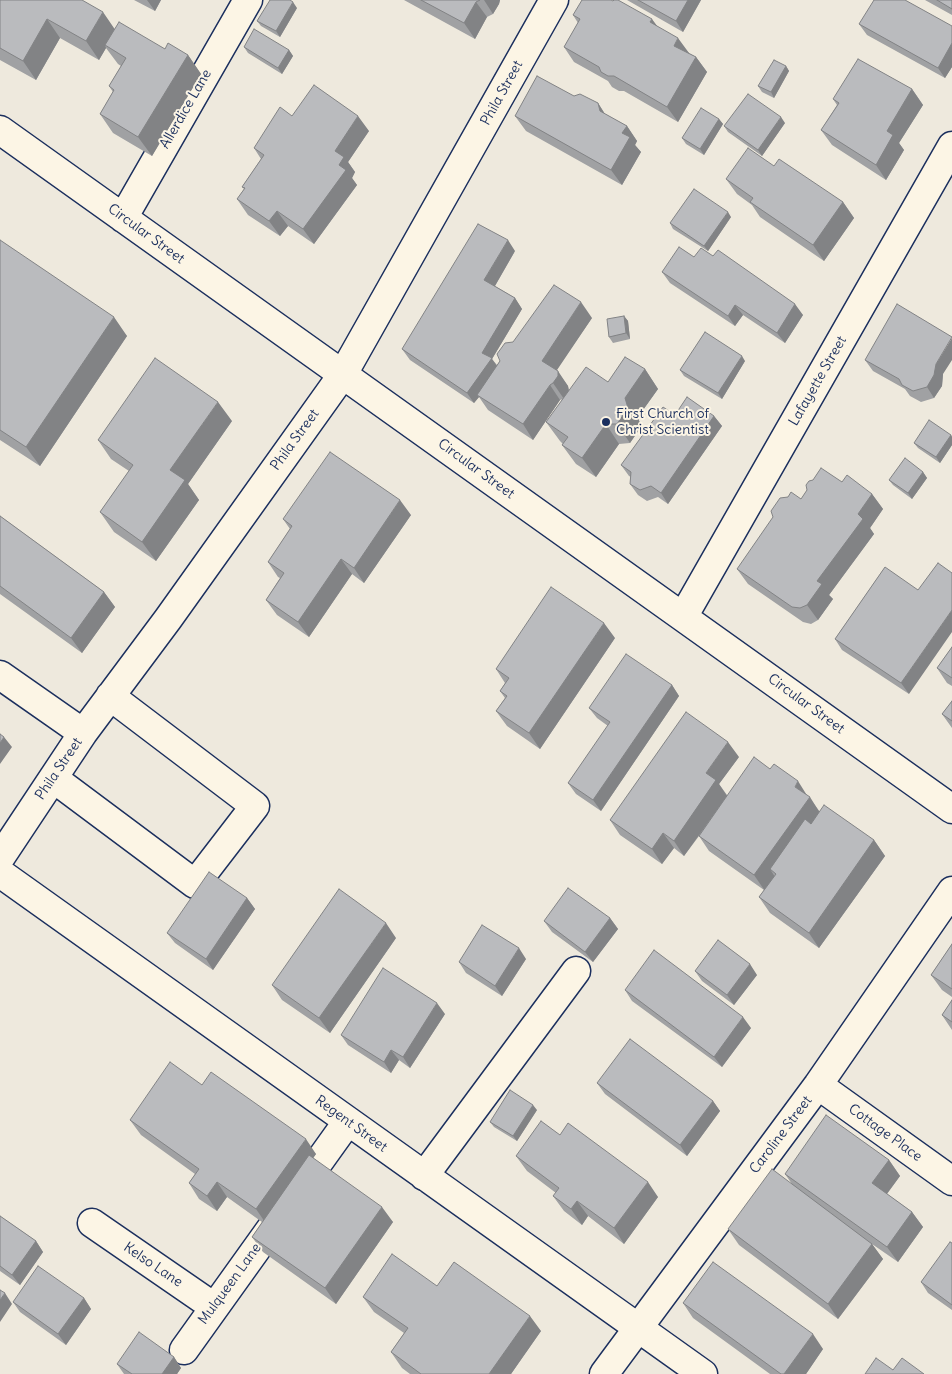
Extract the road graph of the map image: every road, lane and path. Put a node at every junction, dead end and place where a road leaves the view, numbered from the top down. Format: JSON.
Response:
{"nodes":[{"id":1,"x":248,"y":0,"type":"edge"},
{"id":2,"x":554,"y":0,"type":"edge"},
{"id":3,"x":0,"y":130,"type":"edge"},
{"id":4,"x":952,"y":146,"type":"edge"},
{"id":5,"x":123,"y":218,"type":"junction"},
{"id":6,"x":343,"y":374,"type":"junction"},
{"id":7,"x":683,"y":617,"type":"junction"},
{"id":8,"x":0,"y":675,"type":"edge"},
{"id":9,"x":110,"y":696,"type":"junction"},
{"id":10,"x":83,"y":733,"type":"junction"},
{"id":11,"x":53,"y":778,"type":"junction"},
{"id":12,"x":952,"y":809,"type":"edge"},
{"id":13,"x":0,"y":858,"type":"edge"},
{"id":14,"x":0,"y":873,"type":"edge"},
{"id":15,"x":952,"y":891,"type":"edge"},
{"id":16,"x":576,"y":971,"type":"dead end"},
{"id":17,"x":818,"y":1085,"type":"junction"},
{"id":18,"x":348,"y":1121,"type":"junction"},
{"id":19,"x":424,"y":1176,"type":"junction"},
{"id":20,"x":952,"y":1181,"type":"edge"},
{"id":21,"x":92,"y":1223,"type":"dead end"},
{"id":22,"x":214,"y":1306,"type":"junction"},
{"id":23,"x":638,"y":1328,"type":"junction"},
{"id":24,"x":184,"y":1350,"type":"dead end"},
{"id":25,"x":604,"y":1374,"type":"edge"},
{"id":26,"x":703,"y":1374,"type":"edge"}],
"edges":[{"from":1,"to":5,"type":"street","name":"Allerdice Lane"},
{"from":2,"to":6,"type":"street","name":"Phila Street"},
{"from":3,"to":5,"type":"street","name":"Circular Street"},
{"from":4,"to":7,"type":"street","name":"Lafayette Street"},
{"from":5,"to":6,"type":"street","name":"Circular Street"},
{"from":6,"to":7,"type":"street","name":"Circular Street"},
{"from":6,"to":9,"type":"street","name":"Phila Street"},
{"from":7,"to":12,"type":"street","name":"Circular Street"},
{"from":8,"to":10,"type":"street"},
{"from":9,"to":10,"type":"street","name":"Phila Street"},
{"from":9,"to":11,"type":"street"},
{"from":10,"to":11,"type":"street","name":"Phila Street"},
{"from":11,"to":13,"type":"street","name":"Phila Street"},
{"from":14,"to":18,"type":"street","name":"Regent Street"},
{"from":15,"to":17,"type":"street","name":"Caroline Street"},
{"from":16,"to":19,"type":"street"},
{"from":17,"to":20,"type":"street","name":"Cottage Place"},
{"from":17,"to":23,"type":"street","name":"Caroline Street"},
{"from":18,"to":19,"type":"street","name":"Regent Street"},
{"from":18,"to":22,"type":"street","name":"Mulqueen Lane"},
{"from":19,"to":23,"type":"street","name":"Regent Street"},
{"from":21,"to":22,"type":"street","name":"Kelso Lane"},
{"from":22,"to":24,"type":"street","name":"Mulqueen Lane"},
{"from":23,"to":25,"type":"street","name":"Caroline Street"},
{"from":23,"to":26,"type":"street","name":"Regent Street"}]}
